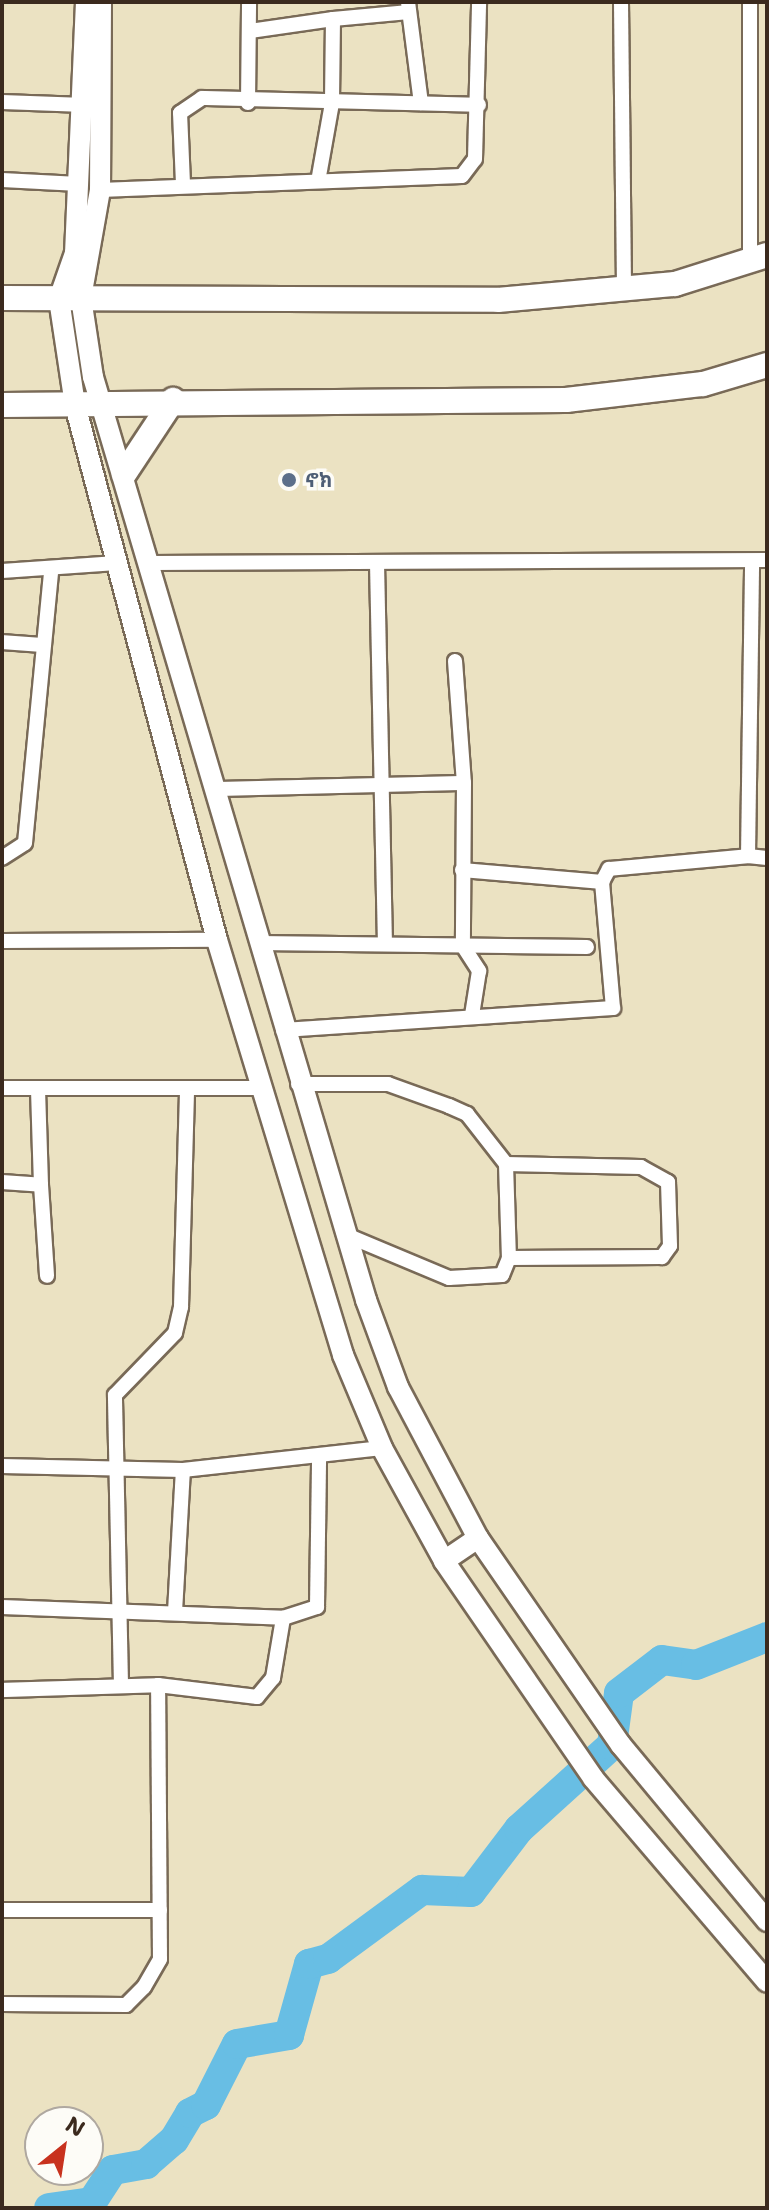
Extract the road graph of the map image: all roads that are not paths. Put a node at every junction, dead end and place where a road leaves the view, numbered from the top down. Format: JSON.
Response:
{"nodes":[{"id":1,"x":86,"y":2,"type":"edge"},
{"id":2,"x":101,"y":2,"type":"edge"},
{"id":3,"x":249,"y":2,"type":"edge"},
{"id":4,"x":479,"y":2,"type":"edge"},
{"id":5,"x":621,"y":2,"type":"edge"},
{"id":6,"x":750,"y":2,"type":"edge"},
{"id":7,"x":408,"y":7,"type":"edge"},
{"id":8,"x":333,"y":19,"type":"junction"},
{"id":9,"x":250,"y":31,"type":"junction"},
{"id":10,"x":2,"y":102,"type":"edge"},
{"id":11,"x":248,"y":103,"type":"junction"},
{"id":12,"x":332,"y":103,"type":"junction"},
{"id":13,"x":421,"y":103,"type":"junction"},
{"id":14,"x":85,"y":105,"type":"junction"},
{"id":15,"x":479,"y":105,"type":"junction"},
{"id":16,"x":319,"y":176,"type":"junction"},
{"id":17,"x":2,"y":180,"type":"edge"},
{"id":18,"x":79,"y":184,"type":"junction"},
{"id":19,"x":183,"y":184,"type":"junction"},
{"id":20,"x":100,"y":190,"type":"junction"},
{"id":21,"x":759,"y":259,"type":"edge"},
{"id":22,"x":624,"y":291,"type":"junction"},
{"id":23,"x":2,"y":298,"type":"edge"},
{"id":24,"x":70,"y":298,"type":"junction"},
{"id":25,"x":767,"y":365,"type":"edge"},
{"id":26,"x":173,"y":400,"type":"junction"},
{"id":27,"x":100,"y":403,"type":"junction"},
{"id":28,"x":2,"y":405,"type":"edge"},
{"id":29,"x":75,"y":405,"type":"junction"},
{"id":30,"x":124,"y":474,"type":"junction"},
{"id":31,"x":760,"y":560,"type":"edge"},
{"id":32,"x":117,"y":563,"type":"junction"},
{"id":33,"x":151,"y":563,"type":"junction"},
{"id":34,"x":377,"y":563,"type":"junction"},
{"id":35,"x":2,"y":571,"type":"edge"},
{"id":36,"x":51,"y":572,"type":"junction"},
{"id":37,"x":2,"y":642,"type":"edge"},
{"id":38,"x":42,"y":645,"type":"junction"},
{"id":39,"x":455,"y":661,"type":"dead end"},
{"id":40,"x":464,"y":783,"type":"junction"},
{"id":41,"x":378,"y":785,"type":"junction"},
{"id":42,"x":215,"y":789,"type":"junction"},
{"id":43,"x":748,"y":856,"type":"junction"},
{"id":44,"x":2,"y":858,"type":"edge"},
{"id":45,"x":767,"y":858,"type":"edge"},
{"id":46,"x":462,"y":870,"type":"junction"},
{"id":47,"x":602,"y":882,"type":"junction"},
{"id":48,"x":217,"y":940,"type":"junction"},
{"id":49,"x":2,"y":941,"type":"edge"},
{"id":50,"x":385,"y":942,"type":"junction"},
{"id":51,"x":258,"y":943,"type":"junction"},
{"id":52,"x":463,"y":946,"type":"junction"},
{"id":53,"x":587,"y":947,"type":"dead end"},
{"id":54,"x":267,"y":977,"type":"junction"},
{"id":55,"x":231,"y":986,"type":"junction"},
{"id":56,"x":472,"y":1015,"type":"junction"},
{"id":57,"x":283,"y":1030,"type":"junction"},
{"id":58,"x":298,"y":1084,"type":"junction"},
{"id":59,"x":2,"y":1088,"type":"edge"},
{"id":60,"x":260,"y":1088,"type":"junction"},
{"id":61,"x":187,"y":1089,"type":"junction"},
{"id":62,"x":38,"y":1090,"type":"junction"},
{"id":63,"x":506,"y":1164,"type":"junction"},
{"id":64,"x":2,"y":1182,"type":"edge"},
{"id":65,"x":41,"y":1185,"type":"junction"},
{"id":66,"x":344,"y":1234,"type":"junction"},
{"id":67,"x":509,"y":1258,"type":"junction"},
{"id":68,"x":47,"y":1276,"type":"dead end"},
{"id":69,"x":382,"y":1448,"type":"junction"},
{"id":70,"x":319,"y":1458,"type":"junction"},
{"id":71,"x":2,"y":1466,"type":"edge"},
{"id":72,"x":183,"y":1470,"type":"junction"},
{"id":73,"x":121,"y":1472,"type":"junction"},
{"id":74,"x":478,"y":1538,"type":"junction"},
{"id":75,"x":444,"y":1561,"type":"junction"},
{"id":76,"x":2,"y":1607,"type":"edge"},
{"id":77,"x":114,"y":1610,"type":"junction"},
{"id":78,"x":175,"y":1612,"type":"junction"},
{"id":79,"x":283,"y":1618,"type":"junction"},
{"id":80,"x":121,"y":1685,"type":"junction"},
{"id":81,"x":158,"y":1685,"type":"junction"},
{"id":82,"x":2,"y":1690,"type":"edge"},
{"id":83,"x":2,"y":1910,"type":"edge"},
{"id":84,"x":160,"y":1910,"type":"junction"},
{"id":85,"x":767,"y":1921,"type":"edge"},
{"id":86,"x":767,"y":1982,"type":"edge"},
{"id":87,"x":2,"y":2004,"type":"edge"}],
"edges":[{"from":1,"to":14,"type":"main road"},
{"from":2,"to":20,"type":"main road"},
{"from":3,"to":9,"type":"street"},
{"from":4,"to":15,"type":"street"},
{"from":5,"to":22,"type":"street"},
{"from":6,"to":21,"type":"street"},
{"from":7,"to":8,"type":"street"},
{"from":7,"to":13,"type":"street"},
{"from":8,"to":9,"type":"street"},
{"from":8,"to":12,"type":"street"},
{"from":9,"to":11,"type":"street"},
{"from":10,"to":14,"type":"street"},
{"from":11,"to":12,"type":"street"},
{"from":11,"to":19,"type":"street"},
{"from":12,"to":13,"type":"street"},
{"from":12,"to":16,"type":"street"},
{"from":13,"to":15,"type":"street"},
{"from":14,"to":18,"type":"main road"},
{"from":15,"to":16,"type":"street"},
{"from":16,"to":19,"type":"street"},
{"from":17,"to":18,"type":"street"},
{"from":18,"to":24,"type":"main road"},
{"from":19,"to":20,"type":"street"},
{"from":20,"to":24,"type":"main road"},
{"from":21,"to":22,"type":"highway"},
{"from":22,"to":24,"type":"highway"},
{"from":23,"to":24,"type":"highway"},
{"from":24,"to":27,"type":"main road"},
{"from":24,"to":29,"type":"main road"},
{"from":25,"to":26,"type":"highway"},
{"from":26,"to":27,"type":"highway"},
{"from":26,"to":30,"type":"highway"},
{"from":27,"to":29,"type":"highway"},
{"from":27,"to":30,"type":"main road"},
{"from":28,"to":29,"type":"highway"},
{"from":29,"to":32,"type":"main road"},
{"from":30,"to":33,"type":"main road"},
{"from":31,"to":34,"type":"street"},
{"from":31,"to":43,"type":"street"},
{"from":32,"to":36,"type":"street"},
{"from":32,"to":48,"type":"main road"},
{"from":33,"to":34,"type":"street"},
{"from":33,"to":42,"type":"main road"},
{"from":34,"to":41,"type":"street"},
{"from":35,"to":36,"type":"street"},
{"from":36,"to":38,"type":"street"},
{"from":37,"to":38,"type":"street"},
{"from":38,"to":44,"type":"street"},
{"from":39,"to":40,"type":"street"},
{"from":40,"to":41,"type":"street"},
{"from":40,"to":46,"type":"street"},
{"from":41,"to":42,"type":"street"},
{"from":41,"to":50,"type":"street"},
{"from":42,"to":51,"type":"main road"},
{"from":43,"to":45,"type":"street"},
{"from":43,"to":47,"type":"street"},
{"from":46,"to":47,"type":"street"},
{"from":46,"to":52,"type":"street"},
{"from":47,"to":56,"type":"street"},
{"from":48,"to":49,"type":"street"},
{"from":48,"to":55,"type":"main road"},
{"from":50,"to":51,"type":"street"},
{"from":50,"to":52,"type":"street"},
{"from":51,"to":54,"type":"main road"},
{"from":52,"to":53,"type":"street"},
{"from":52,"to":56,"type":"street"},
{"from":54,"to":55,"type":"main road"},
{"from":54,"to":57,"type":"main road"},
{"from":55,"to":60,"type":"main road"},
{"from":56,"to":57,"type":"street"},
{"from":57,"to":58,"type":"main road"},
{"from":58,"to":63,"type":"street"},
{"from":58,"to":66,"type":"main road"},
{"from":59,"to":62,"type":"street"},
{"from":60,"to":61,"type":"street"},
{"from":60,"to":69,"type":"main road"},
{"from":61,"to":62,"type":"street"},
{"from":61,"to":73,"type":"street"},
{"from":62,"to":65,"type":"street"},
{"from":63,"to":67,"type":"street"},
{"from":63,"to":67,"type":"street"},
{"from":64,"to":65,"type":"street"},
{"from":65,"to":68,"type":"street"},
{"from":66,"to":67,"type":"street"},
{"from":66,"to":74,"type":"main road"},
{"from":69,"to":70,"type":"street"},
{"from":69,"to":75,"type":"main road"},
{"from":70,"to":72,"type":"street"},
{"from":70,"to":79,"type":"street"},
{"from":71,"to":73,"type":"street"},
{"from":72,"to":73,"type":"street"},
{"from":72,"to":78,"type":"street"},
{"from":73,"to":77,"type":"street"},
{"from":74,"to":75,"type":"main road"},
{"from":74,"to":85,"type":"main road"},
{"from":75,"to":86,"type":"main road"},
{"from":76,"to":77,"type":"street"},
{"from":77,"to":78,"type":"street"},
{"from":77,"to":80,"type":"street"},
{"from":78,"to":79,"type":"street"},
{"from":79,"to":81,"type":"street"},
{"from":80,"to":81,"type":"street"},
{"from":80,"to":82,"type":"street"},
{"from":81,"to":84,"type":"street"},
{"from":83,"to":84,"type":"street"},
{"from":84,"to":87,"type":"street"}]}
